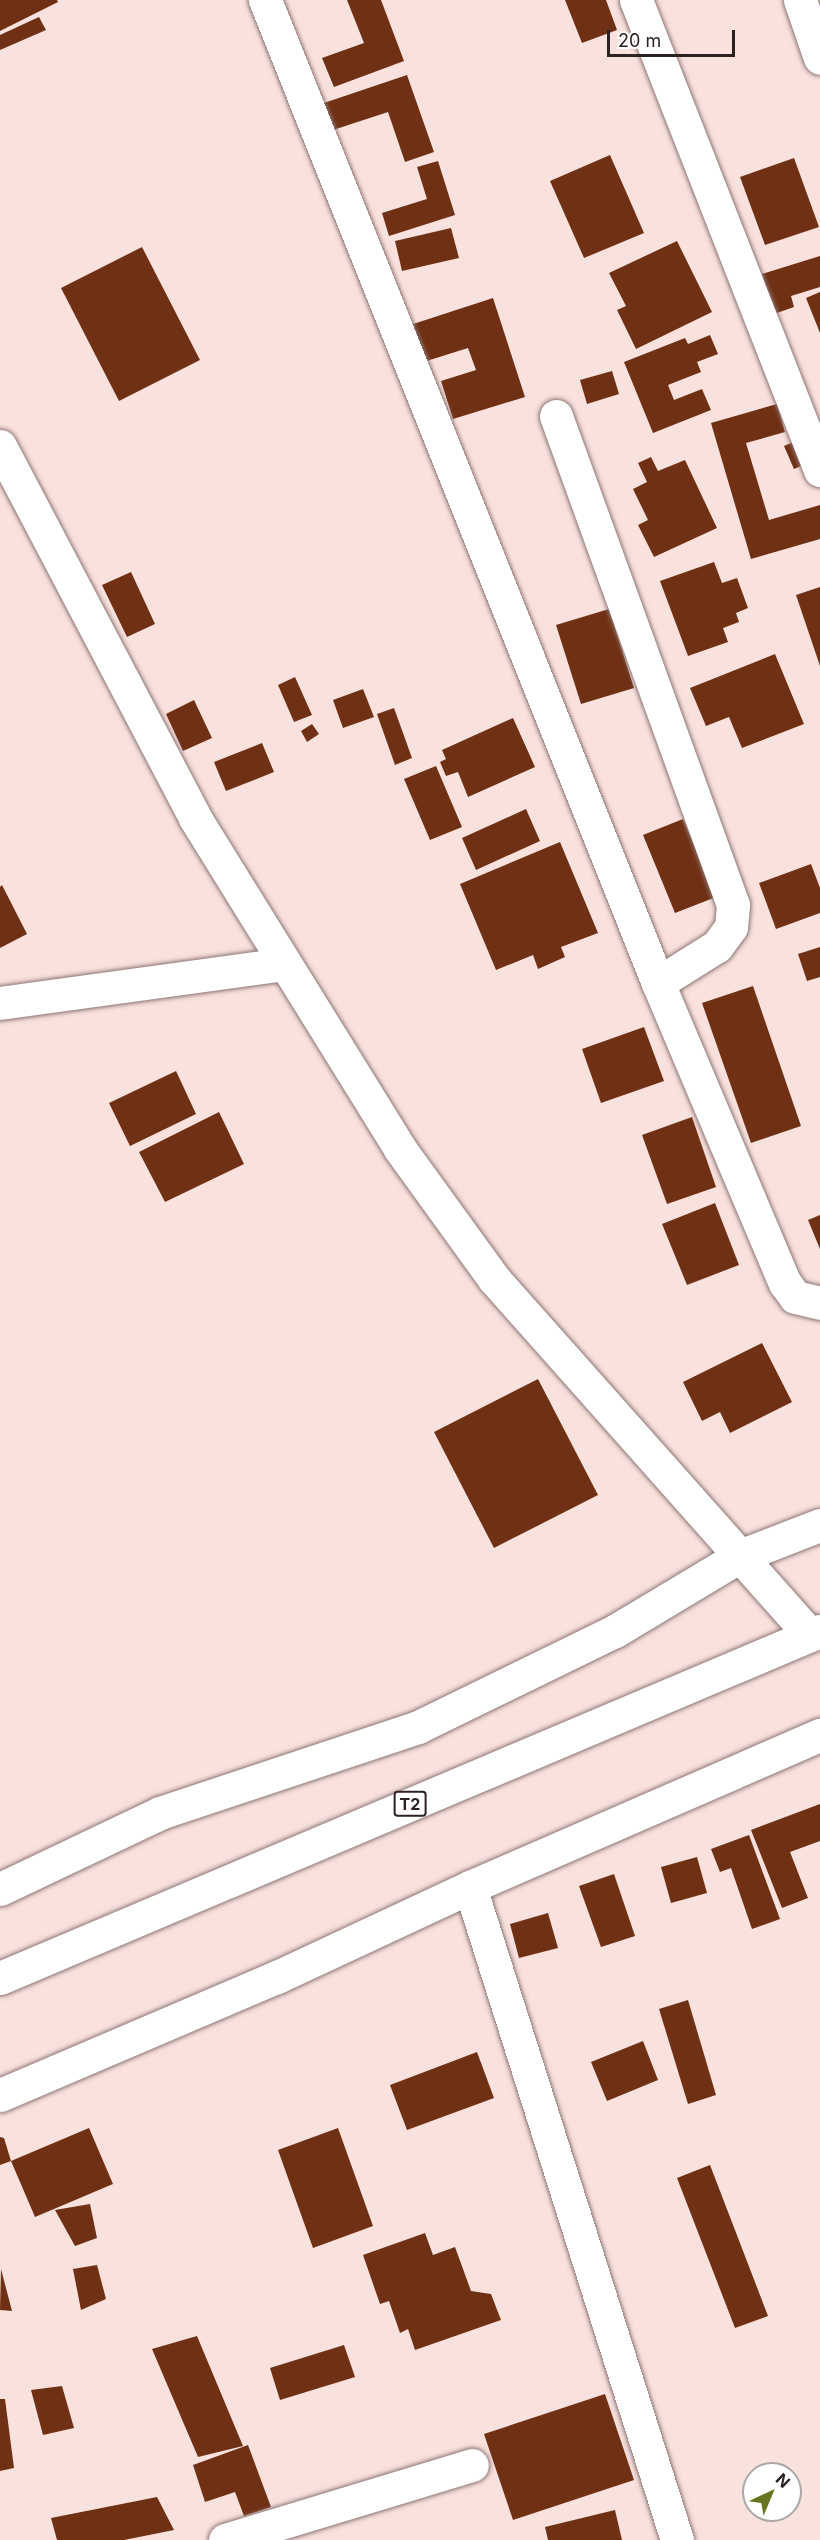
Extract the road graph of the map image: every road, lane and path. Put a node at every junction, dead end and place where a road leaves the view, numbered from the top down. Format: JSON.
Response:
{"nodes":[{"id":1,"x":265,"y":0,"type":"edge"},
{"id":2,"x":636,"y":0,"type":"edge"},
{"id":3,"x":800,"y":0,"type":"edge"},
{"id":4,"x":820,"y":58,"type":"edge"},
{"id":5,"x":556,"y":416,"type":"dead end"},
{"id":6,"x":0,"y":446,"type":"edge"},
{"id":7,"x":820,"y":470,"type":"edge"},
{"id":8,"x":283,"y":964,"type":"junction"},
{"id":9,"x":658,"y":983,"type":"junction"},
{"id":10,"x":0,"y":1003,"type":"edge"},
{"id":11,"x":820,"y":1303,"type":"edge"},
{"id":12,"x":820,"y":1525,"type":"edge"},
{"id":13,"x":740,"y":1556,"type":"junction"},
{"id":14,"x":815,"y":1633,"type":"edge"},
{"id":15,"x":820,"y":1735,"type":"edge"},
{"id":16,"x":470,"y":1887,"type":"junction"},
{"id":17,"x":0,"y":1889,"type":"edge"},
{"id":18,"x":0,"y":1978,"type":"edge"},
{"id":19,"x":0,"y":2095,"type":"edge"},
{"id":20,"x":472,"y":2464,"type":"dead end"},
{"id":21,"x":225,"y":2540,"type":"edge"},
{"id":22,"x":677,"y":2540,"type":"edge"}],
"edges":[{"from":1,"to":9,"type":"main road"},
{"from":2,"to":7,"type":"main road"},
{"from":3,"to":4,"type":"main road"},
{"from":5,"to":9,"type":"main road"},
{"from":6,"to":8,"type":"main road"},
{"from":8,"to":10,"type":"main road"},
{"from":8,"to":13,"type":"main road"},
{"from":9,"to":11,"type":"main road"},
{"from":12,"to":13,"type":"main road"},
{"from":13,"to":14,"type":"main road"},
{"from":13,"to":17,"type":"main road"},
{"from":14,"to":18,"type":"main road","number":"T2"},
{"from":15,"to":16,"type":"main road"},
{"from":16,"to":19,"type":"main road"},
{"from":16,"to":22,"type":"main road"},
{"from":20,"to":21,"type":"main road"}]}
